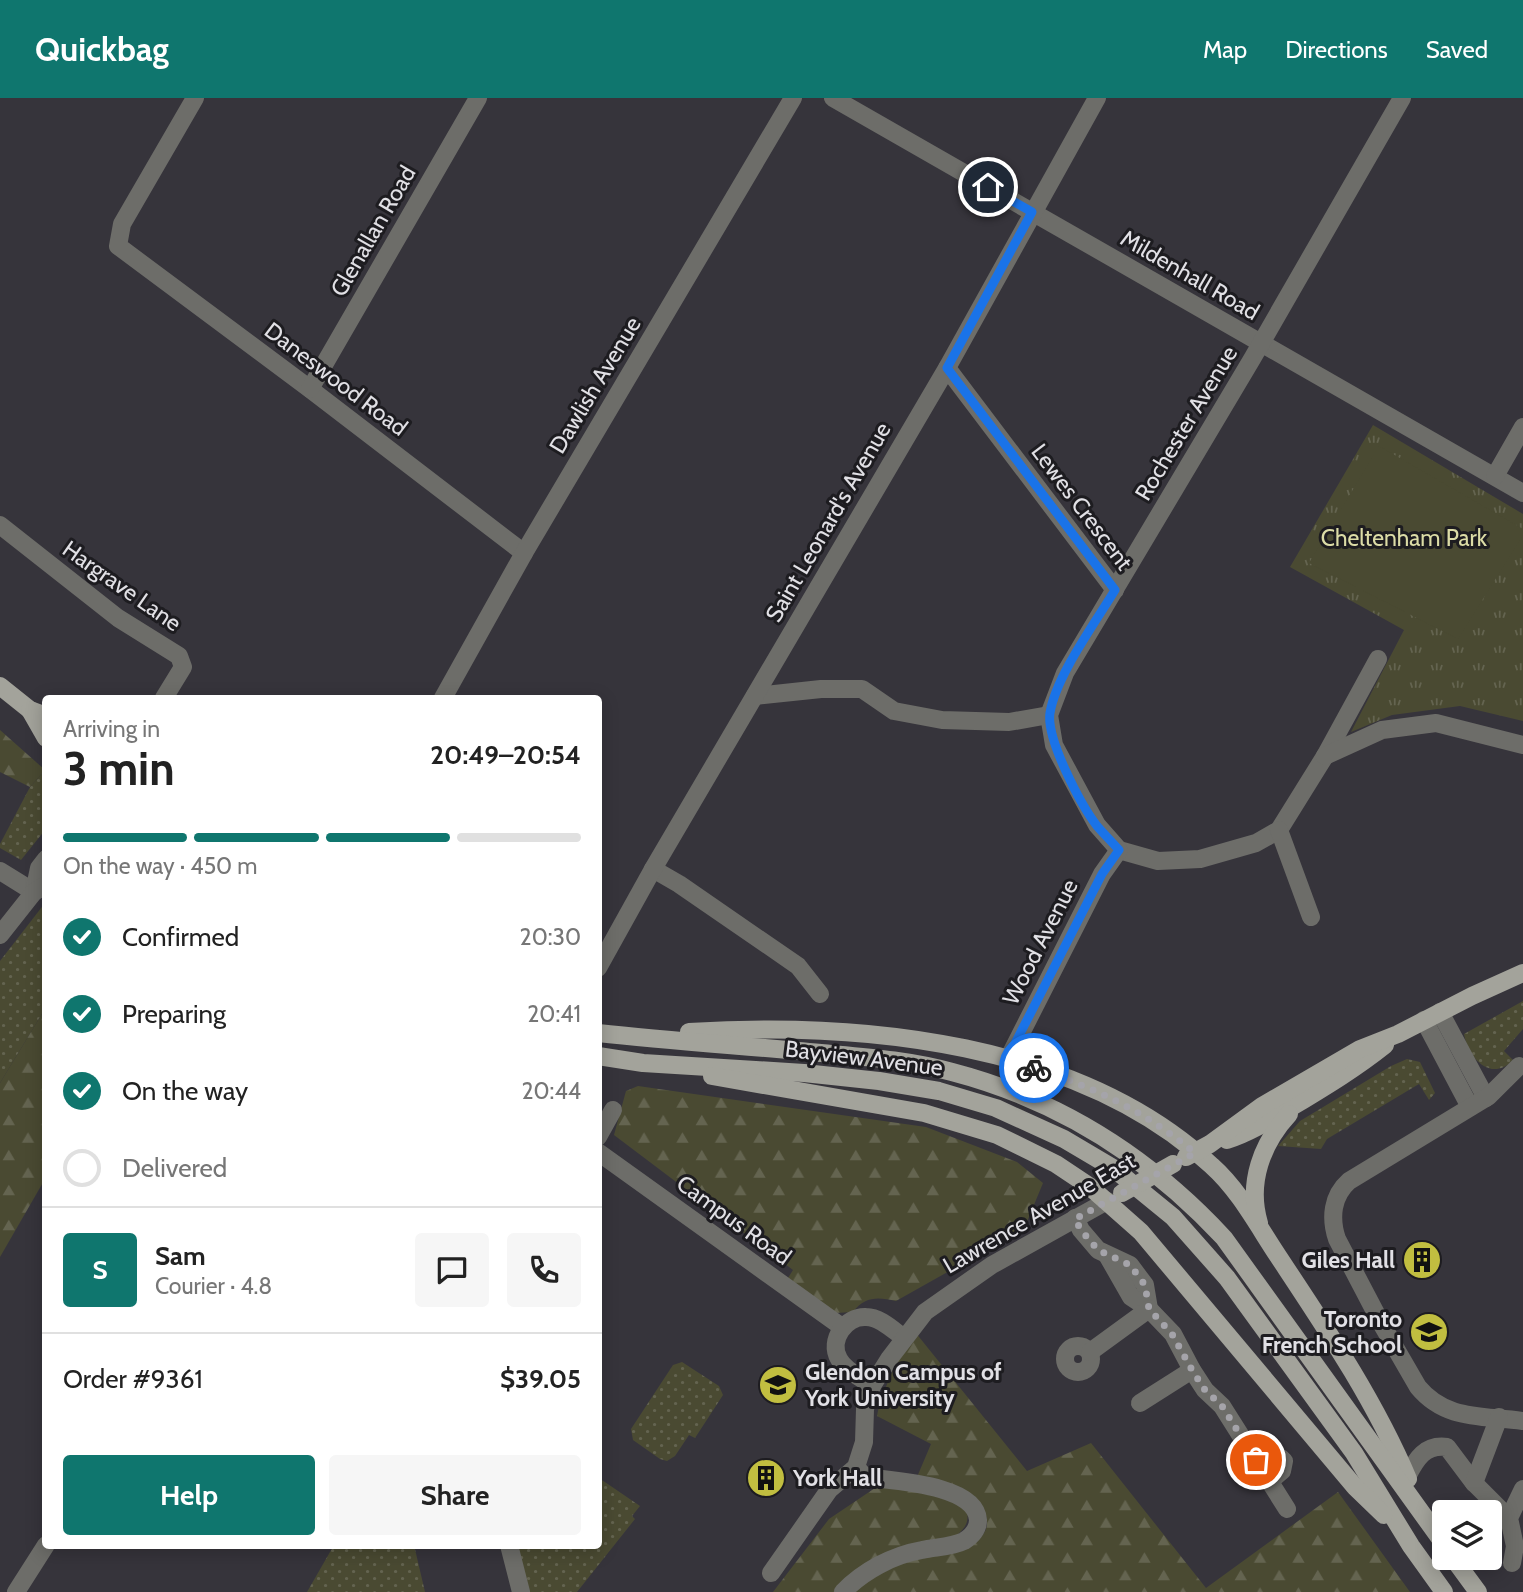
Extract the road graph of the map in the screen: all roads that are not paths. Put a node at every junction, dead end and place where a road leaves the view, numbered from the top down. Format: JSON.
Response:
{"nodes":[{"id":1,"x":195,"y":98,"type":"edge"},
{"id":2,"x":478,"y":98,"type":"edge"},
{"id":3,"x":793,"y":98,"type":"edge"},
{"id":4,"x":833,"y":98,"type":"edge"},
{"id":5,"x":1097,"y":98,"type":"edge"},
{"id":6,"x":1402,"y":98,"type":"edge"},
{"id":7,"x":1032,"y":212,"type":"junction"},
{"id":8,"x":1261,"y":344,"type":"junction"},
{"id":9,"x":947,"y":368,"type":"junction"},
{"id":10,"x":310,"y":389,"type":"junction"},
{"id":11,"x":1523,"y":426,"type":"edge"},
{"id":12,"x":1495,"y":476,"type":"junction"},
{"id":13,"x":1523,"y":493,"type":"edge"},
{"id":14,"x":0,"y":525,"type":"edge"},
{"id":15,"x":524,"y":553,"type":"junction"},
{"id":16,"x":1115,"y":590,"type":"junction"},
{"id":17,"x":1378,"y":659,"type":"dead end"},
{"id":18,"x":0,"y":686,"type":"edge"},
{"id":19,"x":166,"y":695,"type":"edge"},
{"id":20,"x":445,"y":695,"type":"edge"},
{"id":21,"x":755,"y":696,"type":"junction"},
{"id":22,"x":38,"y":713,"type":"edge"},
{"id":23,"x":1049,"y":715,"type":"junction"},
{"id":24,"x":1523,"y":745,"type":"edge"},
{"id":25,"x":1325,"y":756,"type":"junction"},
{"id":26,"x":1279,"y":830,"type":"junction"},
{"id":27,"x":1119,"y":850,"type":"junction"},
{"id":28,"x":42,"y":864,"type":"edge"},
{"id":29,"x":653,"y":869,"type":"junction"},
{"id":30,"x":0,"y":872,"type":"edge"},
{"id":31,"x":40,"y":889,"type":"edge"},
{"id":32,"x":1311,"y":917,"type":"dead end"},
{"id":33,"x":0,"y":935,"type":"edge"},
{"id":34,"x":602,"y":961,"type":"edge"},
{"id":35,"x":1523,"y":973,"type":"edge"},
{"id":36,"x":820,"y":994,"type":"dead end"},
{"id":37,"x":1432,"y":1016,"type":"junction"},
{"id":38,"x":602,"y":1034,"type":"edge"},
{"id":39,"x":1398,"y":1034,"type":"junction"},
{"id":40,"x":630,"y":1036,"type":"junction"},
{"id":41,"x":602,"y":1057,"type":"edge"},
{"id":42,"x":1007,"y":1059,"type":"junction"},
{"id":43,"x":643,"y":1063,"type":"junction"},
{"id":44,"x":1519,"y":1066,"type":"dead end"},
{"id":45,"x":1486,"y":1098,"type":"junction"},
{"id":46,"x":1304,"y":1099,"type":"junction"},
{"id":47,"x":1470,"y":1107,"type":"junction"},
{"id":48,"x":613,"y":1110,"type":"dead end"},
{"id":49,"x":602,"y":1130,"type":"edge"},
{"id":50,"x":1202,"y":1149,"type":"junction"},
{"id":51,"x":602,"y":1155,"type":"edge"},
{"id":52,"x":1115,"y":1197,"type":"junction"},
{"id":53,"x":1075,"y":1219,"type":"junction"},
{"id":54,"x":1262,"y":1233,"type":"junction"},
{"id":55,"x":1149,"y":1309,"type":"junction"},
{"id":56,"x":842,"y":1327,"type":"junction"},
{"id":57,"x":904,"y":1338,"type":"junction"},
{"id":58,"x":1090,"y":1352,"type":"dead end"},
{"id":59,"x":1192,"y":1370,"type":"junction"},
{"id":60,"x":872,"y":1386,"type":"junction"},
{"id":61,"x":1140,"y":1402,"type":"dead end"},
{"id":62,"x":1499,"y":1417,"type":"junction"},
{"id":63,"x":1523,"y":1421,"type":"edge"},
{"id":64,"x":856,"y":1467,"type":"junction"},
{"id":65,"x":1407,"y":1477,"type":"junction"},
{"id":66,"x":1474,"y":1483,"type":"junction"},
{"id":67,"x":1523,"y":1489,"type":"edge"},
{"id":68,"x":1287,"y":1509,"type":"dead end"},
{"id":69,"x":1422,"y":1511,"type":"junction"},
{"id":70,"x":1509,"y":1518,"type":"junction"},
{"id":71,"x":1432,"y":1527,"type":"edge"},
{"id":72,"x":1406,"y":1539,"type":"junction"},
{"id":73,"x":43,"y":1549,"type":"edge"},
{"id":74,"x":510,"y":1549,"type":"edge"},
{"id":75,"x":1512,"y":1563,"type":"dead end"},
{"id":76,"x":1462,"y":1570,"type":"edge"},
{"id":77,"x":771,"y":1573,"type":"dead end"},
{"id":78,"x":16,"y":1592,"type":"edge"},
{"id":79,"x":522,"y":1592,"type":"edge"},
{"id":80,"x":843,"y":1592,"type":"edge"},
{"id":81,"x":1444,"y":1592,"type":"edge"},
{"id":82,"x":1478,"y":1592,"type":"edge"}],
"edges":[{"from":1,"to":10,"type":"street","name":"Daneswood Road"},
{"from":2,"to":10,"type":"street","name":"Glenallan Road"},
{"from":3,"to":15,"type":"street","name":"Dawlish Avenue"},
{"from":4,"to":7,"type":"street","name":"Mildenhall Road"},
{"from":5,"to":7,"type":"street","name":"Saint Leonard's Avenue"},
{"from":6,"to":8,"type":"street","name":"Rochester Avenue"},
{"from":7,"to":8,"type":"street","name":"Mildenhall Road"},
{"from":7,"to":9,"type":"street","name":"Saint Leonard's Avenue"},
{"from":8,"to":12,"type":"street","name":"Mildenhall Road"},
{"from":8,"to":16,"type":"street","name":"Rochester Avenue"},
{"from":9,"to":16,"type":"street","name":"Lewes Crescent"},
{"from":9,"to":21,"type":"street","name":"Saint Leonard's Avenue"},
{"from":10,"to":15,"type":"street","name":"Daneswood Road"},
{"from":11,"to":12,"type":"street"},
{"from":12,"to":13,"type":"street","name":"Mildenhall Road"},
{"from":14,"to":19,"type":"street","name":"Hargrave Lane"},
{"from":15,"to":20,"type":"street","name":"Dawlish Avenue"},
{"from":16,"to":23,"type":"street","name":"Lewes Crescent"},
{"from":17,"to":25,"type":"street"},
{"from":18,"to":22,"type":"main road"},
{"from":21,"to":23,"type":"street"},
{"from":21,"to":29,"type":"street","name":"Saint Leonard's Avenue"},
{"from":23,"to":27,"type":"street"},
{"from":24,"to":25,"type":"street"},
{"from":25,"to":26,"type":"street"},
{"from":26,"to":27,"type":"street"},
{"from":26,"to":32,"type":"street"},
{"from":27,"to":42,"type":"street","name":"Wood Avenue"},
{"from":28,"to":31,"type":"street"},
{"from":29,"to":34,"type":"street","name":"Saint Leonard's Avenue"},
{"from":29,"to":36,"type":"street"},
{"from":30,"to":31,"type":"street"},
{"from":31,"to":33,"type":"street"},
{"from":35,"to":37,"type":"main road","name":"Lawrence Avenue East"},
{"from":37,"to":39,"type":"main road","name":"Lawrence Avenue East"},
{"from":37,"to":45,"type":"street"},
{"from":37,"to":47,"type":"street"},
{"from":38,"to":40,"type":"main road","name":"Bayview Avenue"},
{"from":39,"to":46,"type":"main road","name":"Lawrence Avenue East"},
{"from":39,"to":50,"type":"main road","name":"Lawrence Avenue East"},
{"from":40,"to":42,"type":"main road"},
{"from":40,"to":69,"type":"main road","name":"Bayview Avenue"},
{"from":41,"to":43,"type":"main road","name":"Bayview Avenue"},
{"from":42,"to":50,"type":"main road"},
{"from":43,"to":52,"type":"main road"},
{"from":43,"to":72,"type":"main road","name":"Bayview Avenue"},
{"from":44,"to":45,"type":"street"},
{"from":45,"to":47,"type":"street"},
{"from":46,"to":50,"type":"main road","name":"Lawrence Avenue East"},
{"from":46,"to":54,"type":"main road"},
{"from":47,"to":62,"type":"street"},
{"from":48,"to":49,"type":"street"},
{"from":50,"to":52,"type":"main road","name":"Lawrence Avenue East","bridge":true},
{"from":50,"to":54,"type":"main road"},
{"from":51,"to":56,"type":"street","name":"Campus Road"},
{"from":52,"to":53,"type":"street","name":"Lawrence Avenue East"},
{"from":52,"to":72,"type":"main road"},
{"from":53,"to":55,"type":"street"},
{"from":53,"to":57,"type":"street","name":"Lawrence Avenue East"},
{"from":54,"to":65,"type":"main road"},
{"from":55,"to":58,"type":"street"},
{"from":55,"to":59,"type":"street"},
{"from":56,"to":57,"type":"street"},
{"from":56,"to":60,"type":"street"},
{"from":57,"to":60,"type":"street"},
{"from":59,"to":61,"type":"street"},
{"from":59,"to":68,"type":"street"},
{"from":60,"to":64,"type":"street"},
{"from":62,"to":63,"type":"street"},
{"from":62,"to":66,"type":"street"},
{"from":64,"to":77,"type":"street"},
{"from":64,"to":80,"type":"street"},
{"from":65,"to":66,"type":"street"},
{"from":65,"to":69,"type":"main road"},
{"from":66,"to":70,"type":"street"},
{"from":67,"to":70,"type":"street"},
{"from":69,"to":71,"type":"main road","name":"Bayview Avenue"},
{"from":70,"to":75,"type":"street"},
{"from":72,"to":81,"type":"main road","name":"Bayview Avenue"},
{"from":73,"to":78,"type":"street"},
{"from":74,"to":79,"type":"street"},
{"from":76,"to":82,"type":"main road"}]}
